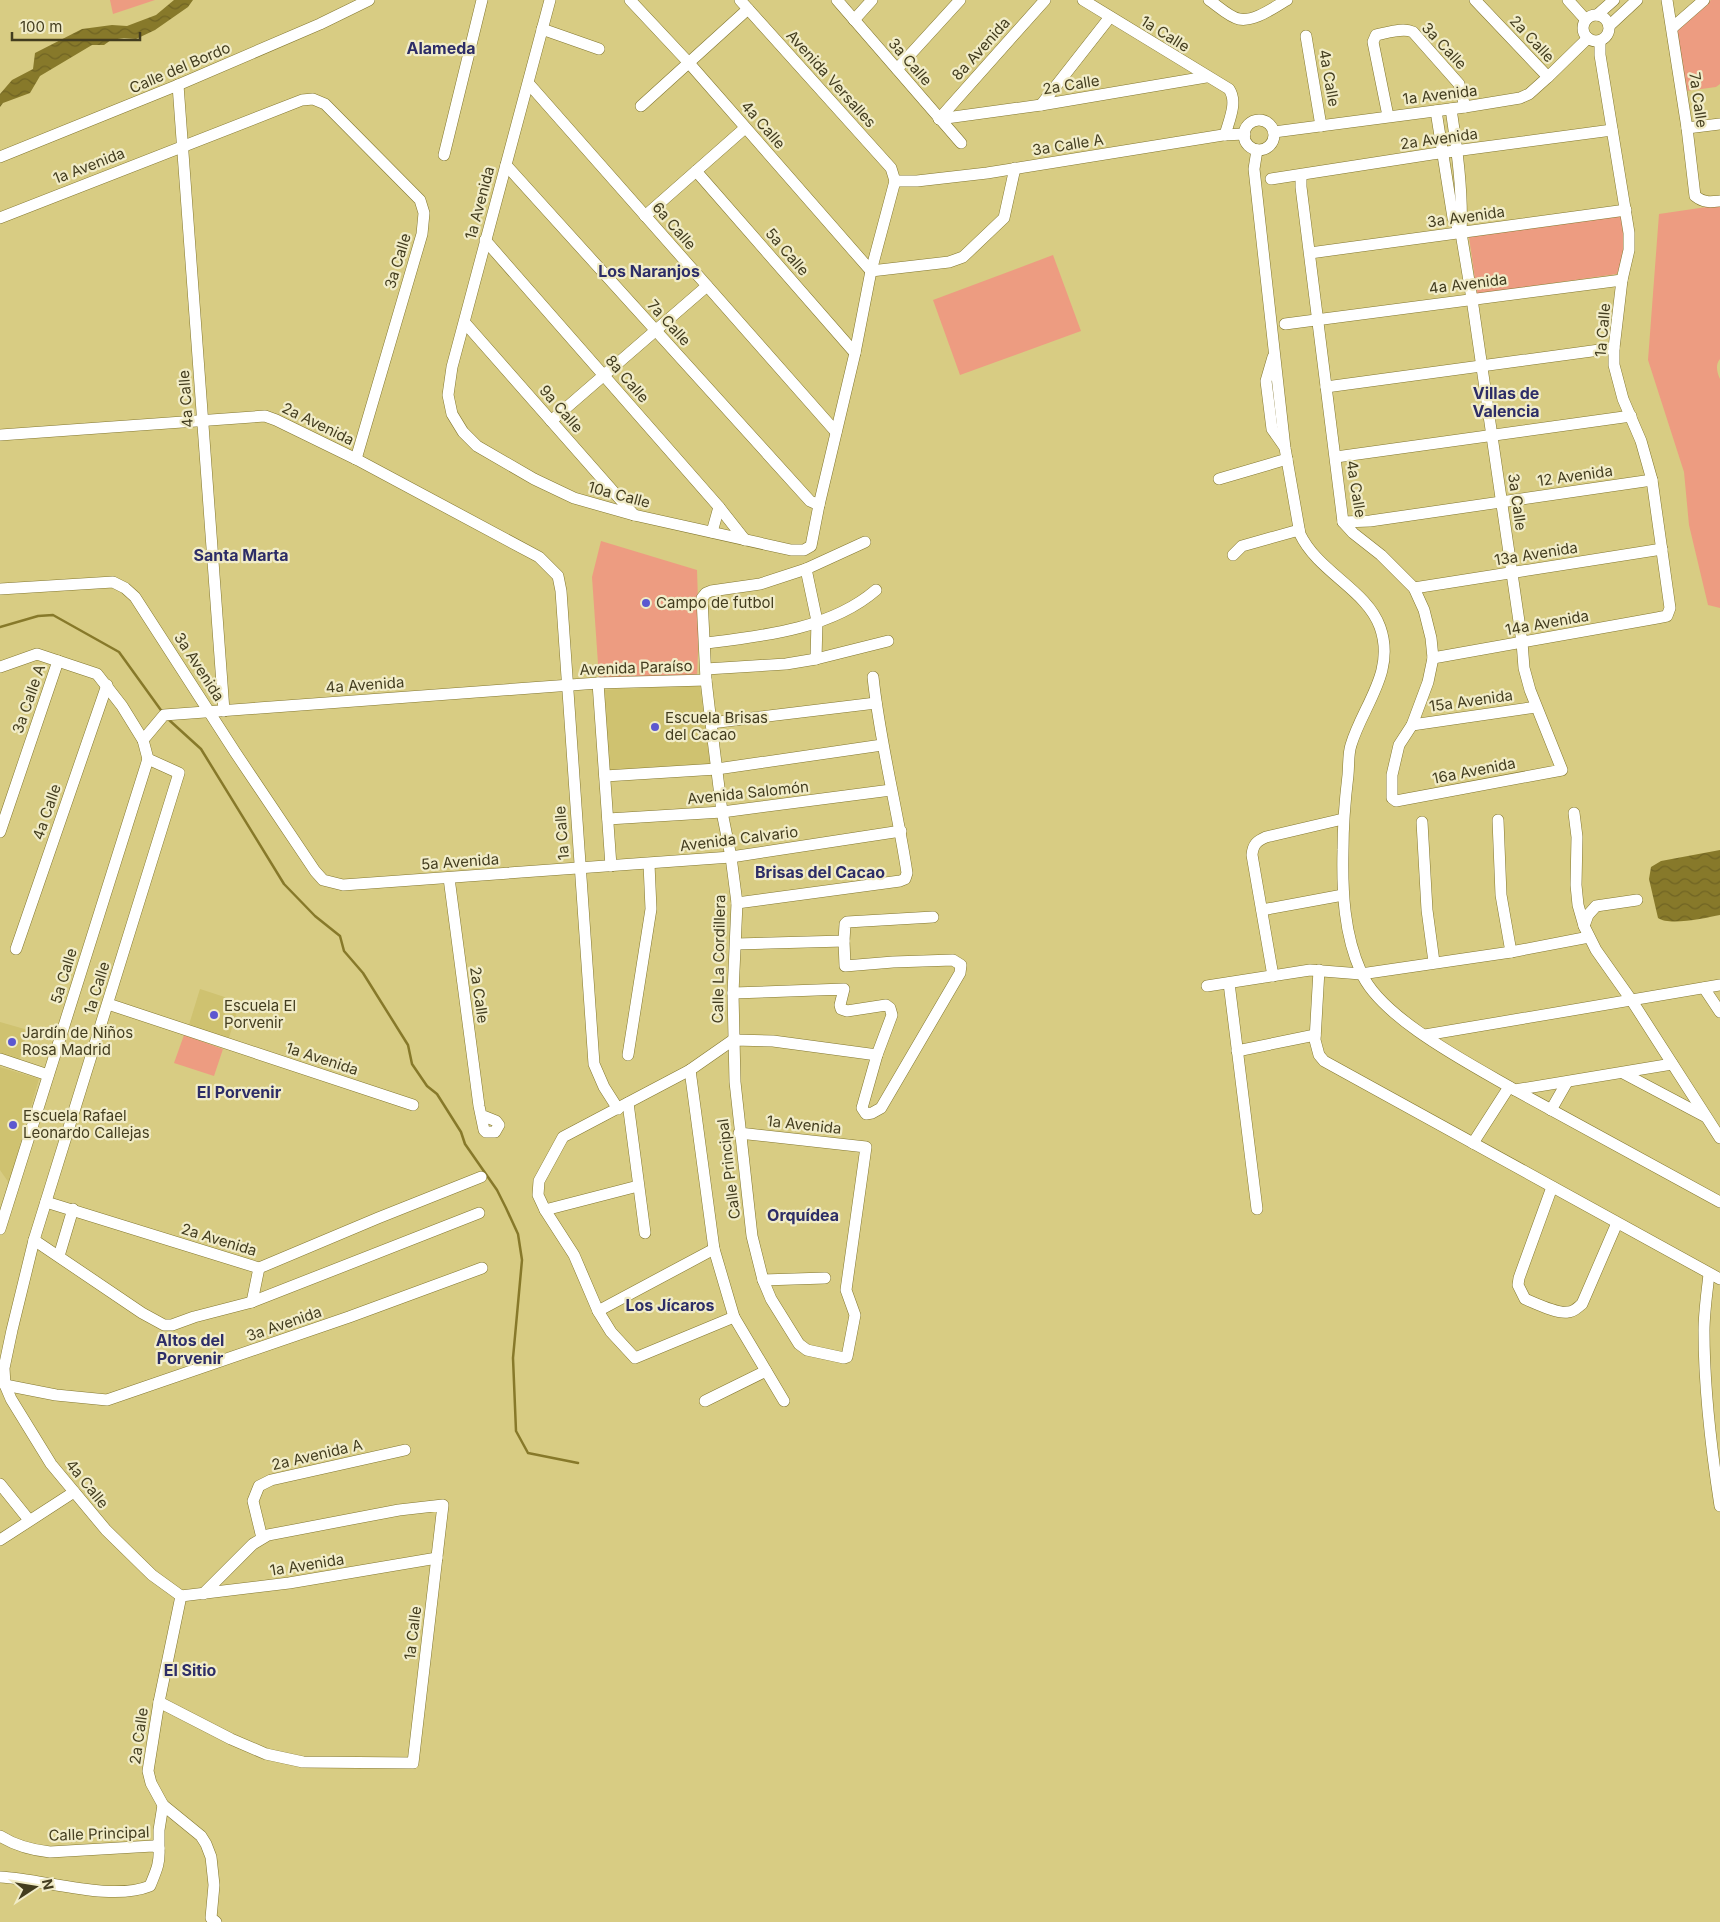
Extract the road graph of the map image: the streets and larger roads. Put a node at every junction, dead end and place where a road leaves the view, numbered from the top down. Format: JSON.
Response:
{"nodes":[{"id":1,"x":369,"y":0,"type":"edge"},
{"id":2,"x":482,"y":0,"type":"edge"},
{"id":3,"x":550,"y":0,"type":"edge"},
{"id":4,"x":630,"y":0,"type":"edge"},
{"id":5,"x":740,"y":0,"type":"edge"},
{"id":6,"x":837,"y":0,"type":"edge"},
{"id":7,"x":872,"y":0,"type":"edge"},
{"id":8,"x":960,"y":0,"type":"edge"},
{"id":9,"x":1045,"y":0,"type":"edge"},
{"id":10,"x":1083,"y":0,"type":"edge"},
{"id":11,"x":1209,"y":0,"type":"edge"},
{"id":12,"x":1287,"y":0,"type":"edge"},
{"id":13,"x":1475,"y":0,"type":"edge"},
{"id":14,"x":1568,"y":0,"type":"edge"},
{"id":15,"x":1614,"y":0,"type":"edge"},
{"id":16,"x":1637,"y":0,"type":"edge"},
{"id":17,"x":1667,"y":0,"type":"edge"},
{"id":18,"x":1704,"y":0,"type":"edge"},
{"id":19,"x":748,"y":9,"type":"junction"},
{"id":20,"x":1597,"y":15,"type":"junction"},
{"id":21,"x":1110,"y":16,"type":"junction"},
{"id":22,"x":854,"y":20,"type":"junction"},
{"id":23,"x":1586,"y":20,"type":"junction"},
{"id":24,"x":1609,"y":26,"type":"junction"},
{"id":25,"x":1672,"y":28,"type":"junction"},
{"id":26,"x":542,"y":29,"type":"junction"},
{"id":27,"x":1306,"y":36,"type":"dead end"},
{"id":28,"x":1588,"y":38,"type":"junction"},
{"id":29,"x":1600,"y":41,"type":"junction"},
{"id":30,"x":599,"y":49,"type":"dead end"},
{"id":31,"x":689,"y":63,"type":"junction"},
{"id":32,"x":897,"y":69,"type":"junction"},
{"id":33,"x":1206,"y":77,"type":"junction"},
{"id":34,"x":1548,"y":77,"type":"junction"},
{"id":35,"x":529,"y":84,"type":"junction"},
{"id":36,"x":178,"y":86,"type":"junction"},
{"id":37,"x":325,"y":104,"type":"joint"},
{"id":38,"x":1041,"y":105,"type":"junction"},
{"id":39,"x":642,"y":106,"type":"dead end"},
{"id":40,"x":1465,"y":107,"type":"junction"},
{"id":41,"x":1451,"y":109,"type":"junction"},
{"id":42,"x":1436,"y":111,"type":"junction"},
{"id":43,"x":1388,"y":116,"type":"junction"},
{"id":44,"x":939,"y":119,"type":"junction"},
{"id":45,"x":1720,"y":124,"type":"edge"},
{"id":46,"x":1321,"y":126,"type":"junction"},
{"id":47,"x":746,"y":128,"type":"junction"},
{"id":48,"x":1687,"y":128,"type":"junction"},
{"id":49,"x":1612,"y":130,"type":"junction"},
{"id":50,"x":1274,"y":132,"type":"junction"},
{"id":51,"x":1245,"y":134,"type":"junction"},
{"id":52,"x":1225,"y":135,"type":"junction"},
{"id":53,"x":961,"y":143,"type":"dead end"},
{"id":54,"x":182,"y":147,"type":"junction"},
{"id":55,"x":1257,"y":150,"type":"junction"},
{"id":56,"x":1457,"y":151,"type":"junction"},
{"id":57,"x":1443,"y":153,"type":"junction"},
{"id":58,"x":444,"y":155,"type":"dead end"},
{"id":59,"x":0,"y":157,"type":"edge"},
{"id":60,"x":506,"y":165,"type":"junction"},
{"id":61,"x":1015,"y":168,"type":"junction"},
{"id":62,"x":696,"y":171,"type":"junction"},
{"id":63,"x":1301,"y":175,"type":"junction"},
{"id":64,"x":1271,"y":179,"type":"dead end"},
{"id":65,"x":895,"y":181,"type":"junction"},
{"id":66,"x":1720,"y":201,"type":"edge"},
{"id":67,"x":1626,"y":210,"type":"junction"},
{"id":68,"x":645,"y":216,"type":"junction"},
{"id":69,"x":0,"y":218,"type":"edge"},
{"id":70,"x":1461,"y":233,"type":"junction"},
{"id":71,"x":485,"y":240,"type":"junction"},
{"id":72,"x":1310,"y":253,"type":"junction"},
{"id":73,"x":871,"y":271,"type":"junction"},
{"id":74,"x":1622,"y":280,"type":"junction"},
{"id":75,"x":707,"y":286,"type":"junction"},
{"id":76,"x":1472,"y":299,"type":"junction"},
{"id":77,"x":1318,"y":319,"type":"junction"},
{"id":78,"x":465,"y":323,"type":"junction"},
{"id":79,"x":1285,"y":324,"type":"dead end"},
{"id":80,"x":655,"y":330,"type":"junction"},
{"id":81,"x":1614,"y":348,"type":"junction"},
{"id":82,"x":855,"y":353,"type":"junction"},
{"id":83,"x":1482,"y":366,"type":"junction"},
{"id":84,"x":604,"y":375,"type":"junction"},
{"id":85,"x":1326,"y":387,"type":"junction"},
{"id":86,"x":452,"y":414,"type":"joint"},
{"id":87,"x":1631,"y":416,"type":"junction"},
{"id":88,"x":551,"y":421,"type":"junction"},
{"id":89,"x":202,"y":422,"type":"junction"},
{"id":90,"x":836,"y":432,"type":"junction"},
{"id":91,"x":1492,"y":435,"type":"junction"},
{"id":92,"x":0,"y":436,"type":"edge"},
{"id":93,"x":1286,"y":454,"type":"junction"},
{"id":94,"x":1336,"y":457,"type":"junction"},
{"id":95,"x":356,"y":459,"type":"junction"},
{"id":96,"x":1219,"y":478,"type":"dead end"},
{"id":97,"x":1652,"y":480,"type":"junction"},
{"id":98,"x":1502,"y":501,"type":"junction"},
{"id":99,"x":814,"y":503,"type":"junction"},
{"id":100,"x":719,"y":507,"type":"junction"},
{"id":101,"x":634,"y":515,"type":"junction"},
{"id":102,"x":1370,"y":521,"type":"junction"},
{"id":103,"x":1343,"y":522,"type":"junction"},
{"id":104,"x":1299,"y":530,"type":"junction"},
{"id":105,"x":712,"y":532,"type":"junction"},
{"id":106,"x":1353,"y":533,"type":"junction"},
{"id":107,"x":744,"y":540,"type":"junction"},
{"id":108,"x":865,"y":542,"type":"dead end"},
{"id":109,"x":1662,"y":549,"type":"junction"},
{"id":110,"x":1233,"y":555,"type":"dead end"},
{"id":111,"x":540,"y":557,"type":"joint"},
{"id":112,"x":806,"y":569,"type":"junction"},
{"id":113,"x":1512,"y":574,"type":"junction"},
{"id":114,"x":1414,"y":588,"type":"junction"},
{"id":115,"x":0,"y":589,"type":"edge"},
{"id":116,"x":876,"y":590,"type":"dead end"},
{"id":117,"x":1666,"y":616,"type":"joint"},
{"id":118,"x":817,"y":621,"type":"junction"},
{"id":119,"x":888,"y":641,"type":"dead end"},
{"id":120,"x":1522,"y":642,"type":"junction"},
{"id":121,"x":706,"y":643,"type":"junction"},
{"id":122,"x":1433,"y":658,"type":"junction"},
{"id":123,"x":816,"y":659,"type":"junction"},
{"id":124,"x":58,"y":661,"type":"junction"},
{"id":125,"x":0,"y":668,"type":"edge"},
{"id":126,"x":706,"y":675,"type":"junction"},
{"id":127,"x":873,"y":677,"type":"dead end"},
{"id":128,"x":598,"y":683,"type":"junction"},
{"id":129,"x":106,"y":684,"type":"junction"},
{"id":130,"x":568,"y":686,"type":"junction"},
{"id":131,"x":876,"y":703,"type":"junction"},
{"id":132,"x":1536,"y":707,"type":"junction"},
{"id":133,"x":224,"y":711,"type":"junction"},
{"id":134,"x":210,"y":712,"type":"junction"},
{"id":135,"x":710,"y":723,"type":"junction"},
{"id":136,"x":1412,"y":725,"type":"junction"},
{"id":137,"x":143,"y":740,"type":"junction"},
{"id":138,"x":882,"y":744,"type":"junction"},
{"id":139,"x":148,"y":759,"type":"junction"},
{"id":140,"x":717,"y":769,"type":"junction"},
{"id":141,"x":1562,"y":770,"type":"joint"},
{"id":142,"x":605,"y":776,"type":"junction"},
{"id":143,"x":891,"y":790,"type":"junction"},
{"id":144,"x":1392,"y":798,"type":"joint"},
{"id":145,"x":722,"y":812,"type":"junction"},
{"id":146,"x":1574,"y":813,"type":"dead end"},
{"id":147,"x":1343,"y":819,"type":"junction"},
{"id":148,"x":608,"y":820,"type":"junction"},
{"id":149,"x":1498,"y":820,"type":"dead end"},
{"id":150,"x":1422,"y":822,"type":"dead end"},
{"id":151,"x":901,"y":831,"type":"junction"},
{"id":152,"x":0,"y":832,"type":"edge"},
{"id":153,"x":731,"y":857,"type":"junction"},
{"id":154,"x":649,"y":864,"type":"junction"},
{"id":155,"x":611,"y":866,"type":"junction"},
{"id":156,"x":580,"y":869,"type":"junction"},
{"id":157,"x":449,"y":878,"type":"junction"},
{"id":158,"x":342,"y":885,"type":"joint"},
{"id":159,"x":1343,"y":895,"type":"junction"},
{"id":160,"x":1636,"y":900,"type":"dead end"},
{"id":161,"x":737,"y":903,"type":"junction"},
{"id":162,"x":1262,"y":910,"type":"junction"},
{"id":163,"x":933,"y":918,"type":"dead end"},
{"id":164,"x":1586,"y":932,"type":"junction"},
{"id":165,"x":844,"y":941,"type":"junction"},
{"id":166,"x":736,"y":944,"type":"junction"},
{"id":167,"x":16,"y":950,"type":"dead end"},
{"id":168,"x":1511,"y":952,"type":"junction"},
{"id":169,"x":1434,"y":962,"type":"junction"},
{"id":170,"x":845,"y":966,"type":"junction"},
{"id":171,"x":1319,"y":970,"type":"junction"},
{"id":172,"x":1361,"y":974,"type":"junction"},
{"id":173,"x":1273,"y":976,"type":"junction"},
{"id":174,"x":1229,"y":983,"type":"junction"},
{"id":175,"x":1720,"y":985,"type":"edge"},
{"id":176,"x":1207,"y":986,"type":"dead end"},
{"id":177,"x":844,"y":988,"type":"junction"},
{"id":178,"x":1704,"y":988,"type":"junction"},
{"id":179,"x":733,"y":993,"type":"junction"},
{"id":180,"x":1632,"y":1001,"type":"junction"},
{"id":181,"x":108,"y":1004,"type":"junction"},
{"id":182,"x":1720,"y":1012,"type":"edge"},
{"id":183,"x":1315,"y":1034,"type":"junction"},
{"id":184,"x":1425,"y":1035,"type":"junction"},
{"id":185,"x":733,"y":1040,"type":"junction"},
{"id":186,"x":1237,"y":1051,"type":"junction"},
{"id":187,"x":628,"y":1055,"type":"dead end"},
{"id":188,"x":877,"y":1055,"type":"junction"},
{"id":189,"x":0,"y":1060,"type":"edge"},
{"id":190,"x":1672,"y":1064,"type":"junction"},
{"id":191,"x":690,"y":1070,"type":"junction"},
{"id":192,"x":1623,"y":1073,"type":"junction"},
{"id":193,"x":48,"y":1075,"type":"junction"},
{"id":194,"x":734,"y":1082,"type":"joint"},
{"id":195,"x":1567,"y":1082,"type":"junction"},
{"id":196,"x":1512,"y":1089,"type":"junction"},
{"id":197,"x":414,"y":1105,"type":"dead end"},
{"id":198,"x":623,"y":1106,"type":"junction"},
{"id":199,"x":1551,"y":1110,"type":"junction"},
{"id":200,"x":482,"y":1115,"type":"dead end"},
{"id":201,"x":1706,"y":1118,"type":"junction"},
{"id":202,"x":739,"y":1133,"type":"junction"},
{"id":203,"x":1720,"y":1138,"type":"edge"},
{"id":204,"x":1474,"y":1143,"type":"junction"},
{"id":205,"x":481,"y":1177,"type":"dead end"},
{"id":206,"x":638,"y":1186,"type":"junction"},
{"id":207,"x":1552,"y":1187,"type":"junction"},
{"id":208,"x":46,"y":1202,"type":"junction"},
{"id":209,"x":1720,"y":1202,"type":"edge"},
{"id":210,"x":73,"y":1209,"type":"junction"},
{"id":211,"x":1257,"y":1209,"type":"dead end"},
{"id":212,"x":546,"y":1210,"type":"junction"},
{"id":213,"x":479,"y":1213,"type":"dead end"},
{"id":214,"x":1617,"y":1222,"type":"junction"},
{"id":215,"x":0,"y":1229,"type":"edge"},
{"id":216,"x":645,"y":1233,"type":"dead end"},
{"id":217,"x":34,"y":1240,"type":"junction"},
{"id":218,"x":714,"y":1249,"type":"junction"},
{"id":219,"x":59,"y":1256,"type":"junction"},
{"id":220,"x":259,"y":1268,"type":"junction"},
{"id":221,"x":482,"y":1268,"type":"dead end"},
{"id":222,"x":1715,"y":1276,"type":"edge"},
{"id":223,"x":825,"y":1278,"type":"dead end"},
{"id":224,"x":763,"y":1280,"type":"junction"},
{"id":225,"x":252,"y":1302,"type":"junction"},
{"id":226,"x":598,"y":1311,"type":"junction"},
{"id":227,"x":734,"y":1316,"type":"junction"},
{"id":228,"x":844,"y":1358,"type":"joint"},
{"id":229,"x":2,"y":1368,"type":"edge"},
{"id":230,"x":766,"y":1371,"type":"junction"},
{"id":231,"x":5,"y":1385,"type":"junction"},
{"id":232,"x":784,"y":1400,"type":"dead end"},
{"id":233,"x":705,"y":1401,"type":"dead end"},
{"id":234,"x":405,"y":1450,"type":"dead end"},
{"id":235,"x":0,"y":1484,"type":"edge"},
{"id":236,"x":74,"y":1492,"type":"junction"},
{"id":237,"x":1720,"y":1506,"type":"edge"},
{"id":238,"x":29,"y":1520,"type":"junction"},
{"id":239,"x":262,"y":1538,"type":"junction"},
{"id":240,"x":0,"y":1540,"type":"edge"},
{"id":241,"x":437,"y":1558,"type":"junction"},
{"id":242,"x":203,"y":1594,"type":"junction"},
{"id":243,"x":180,"y":1596,"type":"junction"},
{"id":244,"x":158,"y":1702,"type":"junction"},
{"id":245,"x":163,"y":1805,"type":"junction"},
{"id":246,"x":0,"y":1836,"type":"edge"},
{"id":247,"x":159,"y":1848,"type":"junction"},
{"id":248,"x":0,"y":1877,"type":"edge"},
{"id":249,"x":214,"y":1920,"type":"edge"}],
"edges":[{"from":1,"to":36,"type":"street","name":"Calle del Bordo"},
{"from":2,"to":58,"type":"street"},
{"from":3,"to":26,"type":"street","name":"1a Avenida"},
{"from":4,"to":31,"type":"street","name":"4a Calle"},
{"from":5,"to":19,"type":"street","name":"Avenida Versalles"},
{"from":6,"to":22,"type":"street","name":"3a Calle"},
{"from":7,"to":22,"type":"street"},
{"from":8,"to":32,"type":"street"},
{"from":9,"to":44,"type":"street","name":"8a Avenida"},
{"from":10,"to":21,"type":"street","name":"1a Calle"},
{"from":11,"to":12,"type":"street"},
{"from":13,"to":34,"type":"street","name":"2a Calle"},
{"from":14,"to":23,"type":"street"},
{"from":15,"to":20,"type":"street"},
{"from":16,"to":24,"type":"street"},
{"from":17,"to":25,"type":"street","name":"7a Calle"},
{"from":18,"to":25,"type":"street"},
{"from":19,"to":31,"type":"street"},
{"from":19,"to":65,"type":"street","name":"Avenida Versalles"},
{"from":20,"to":23,"type":"street"},
{"from":20,"to":24,"type":"street"},
{"from":21,"to":33,"type":"street","name":"1a Calle"},
{"from":21,"to":38,"type":"street"},
{"from":22,"to":32,"type":"street","name":"3a Calle"},
{"from":23,"to":28,"type":"street"},
{"from":24,"to":29,"type":"street"},
{"from":25,"to":48,"type":"street","name":"7a Calle"},
{"from":26,"to":30,"type":"street"},
{"from":26,"to":35,"type":"street","name":"1a Avenida"},
{"from":27,"to":46,"type":"street","name":"4a Calle"},
{"from":28,"to":29,"type":"street"},
{"from":28,"to":34,"type":"street","name":"1a Avenida"},
{"from":29,"to":49,"type":"street","name":"1a Calle"},
{"from":31,"to":39,"type":"street"},
{"from":31,"to":47,"type":"street","name":"4a Calle"},
{"from":32,"to":44,"type":"street","name":"3a Calle"},
{"from":33,"to":38,"type":"street","name":"2a Calle"},
{"from":33,"to":52,"type":"street","name":"1a Calle"},
{"from":34,"to":40,"type":"street","name":"1a Avenida"},
{"from":35,"to":60,"type":"street","name":"1a Avenida"},
{"from":35,"to":68,"type":"street","name":"6a Calle"},
{"from":36,"to":54,"type":"street","name":"4a Calle"},
{"from":36,"to":59,"type":"street","name":"Calle del Bordo"},
{"from":37,"to":54,"type":"street","name":"1a Avenida"},
{"from":37,"to":95,"type":"street","name":"3a Calle"},
{"from":38,"to":44,"type":"street","name":"2a Calle"},
{"from":40,"to":41,"type":"street","name":"1a Avenida"},
{"from":40,"to":43,"type":"street","name":"3a Calle"},
{"from":41,"to":42,"type":"street","name":"1a Avenida"},
{"from":41,"to":56,"type":"street","name":"3a Calle"},
{"from":42,"to":43,"type":"street","name":"1a Avenida"},
{"from":42,"to":57,"type":"street","name":"3a Calle"},
{"from":43,"to":46,"type":"street","name":"1a Avenida"},
{"from":44,"to":53,"type":"street","name":"3a Calle"},
{"from":45,"to":48,"type":"street"},
{"from":46,"to":50,"type":"street","name":"1a Avenida"},
{"from":47,"to":62,"type":"street"},
{"from":47,"to":73,"type":"street","name":"4a Calle"},
{"from":48,"to":66,"type":"street","name":"7a Calle"},
{"from":49,"to":56,"type":"street","name":"2a Avenida"},
{"from":49,"to":67,"type":"street","name":"1a Calle"},
{"from":50,"to":51,"type":"street"},
{"from":50,"to":55,"type":"street"},
{"from":51,"to":52,"type":"street","name":"3a Calle A"},
{"from":51,"to":55,"type":"street"},
{"from":52,"to":61,"type":"street","name":"3a Calle A"},
{"from":54,"to":69,"type":"street","name":"1a Avenida"},
{"from":54,"to":89,"type":"street","name":"4a Calle"},
{"from":55,"to":93,"type":"street"},
{"from":56,"to":57,"type":"street","name":"2a Avenida"},
{"from":56,"to":70,"type":"street","name":"3a Calle"},
{"from":57,"to":63,"type":"street","name":"2a Avenida"},
{"from":57,"to":70,"type":"street","name":"3a Calle"},
{"from":60,"to":71,"type":"street","name":"1a Avenida"},
{"from":60,"to":80,"type":"street","name":"7a Calle"},
{"from":61,"to":65,"type":"street","name":"3a Calle A"},
{"from":61,"to":73,"type":"street"},
{"from":62,"to":68,"type":"street"},
{"from":62,"to":82,"type":"street","name":"5a Calle"},
{"from":63,"to":64,"type":"street","name":"2a Avenida"},
{"from":63,"to":72,"type":"street","name":"4a Calle"},
{"from":65,"to":73,"type":"street"},
{"from":67,"to":70,"type":"street","name":"3a Avenida"},
{"from":67,"to":74,"type":"street","name":"1a Calle"},
{"from":68,"to":75,"type":"street","name":"6a Calle"},
{"from":70,"to":72,"type":"street","name":"3a Avenida"},
{"from":70,"to":76,"type":"street","name":"3a Calle"},
{"from":71,"to":78,"type":"street","name":"1a Avenida"},
{"from":71,"to":84,"type":"street","name":"8a Calle"},
{"from":72,"to":77,"type":"street","name":"4a Calle"},
{"from":73,"to":82,"type":"street"},
{"from":74,"to":76,"type":"street","name":"4a Avenida"},
{"from":74,"to":81,"type":"street","name":"1a Calle"},
{"from":75,"to":80,"type":"street"},
{"from":75,"to":90,"type":"street","name":"6a Calle"},
{"from":76,"to":77,"type":"street","name":"4a Avenida"},
{"from":76,"to":83,"type":"street","name":"3a Calle"},
{"from":77,"to":79,"type":"street","name":"4a Avenida"},
{"from":77,"to":85,"type":"street","name":"4a Calle"},
{"from":78,"to":86,"type":"street","name":"1a Avenida"},
{"from":78,"to":88,"type":"street","name":"9a Calle"},
{"from":80,"to":84,"type":"street"},
{"from":80,"to":99,"type":"street","name":"7a Calle"},
{"from":81,"to":83,"type":"street"},
{"from":81,"to":87,"type":"street","name":"1a Calle"},
{"from":82,"to":90,"type":"street"},
{"from":83,"to":85,"type":"street"},
{"from":83,"to":91,"type":"street","name":"3a Calle"},
{"from":84,"to":88,"type":"street"},
{"from":84,"to":100,"type":"street","name":"8a Calle"},
{"from":85,"to":94,"type":"street","name":"4a Calle"},
{"from":86,"to":101,"type":"street","name":"10a Calle"},
{"from":87,"to":91,"type":"street"},
{"from":87,"to":97,"type":"street","name":"1a Calle"},
{"from":88,"to":101,"type":"street","name":"9a Calle"},
{"from":89,"to":92,"type":"street","name":"2a Avenida"},
{"from":89,"to":95,"type":"street","name":"2a Avenida"},
{"from":89,"to":133,"type":"street","name":"4a Calle"},
{"from":90,"to":99,"type":"street"},
{"from":91,"to":94,"type":"street"},
{"from":91,"to":98,"type":"street","name":"3a Calle"},
{"from":93,"to":96,"type":"street"},
{"from":93,"to":104,"type":"street"},
{"from":94,"to":103,"type":"street","name":"4a Calle"},
{"from":95,"to":111,"type":"street","name":"2a Avenida"},
{"from":97,"to":98,"type":"street","name":"12 Avenida"},
{"from":97,"to":109,"type":"street","name":"1a Calle"},
{"from":98,"to":102,"type":"street","name":"12 Avenida"},
{"from":98,"to":113,"type":"street","name":"3a Calle"},
{"from":99,"to":107,"type":"street","name":"10a Calle"},
{"from":100,"to":105,"type":"street"},
{"from":100,"to":107,"type":"street","name":"8a Calle"},
{"from":101,"to":105,"type":"street","name":"10a Calle"},
{"from":102,"to":103,"type":"street","name":"12 Avenida"},
{"from":102,"to":106,"type":"street"},
{"from":103,"to":106,"type":"street","name":"4a Calle"},
{"from":104,"to":110,"type":"street"},
{"from":104,"to":147,"type":"street"},
{"from":105,"to":107,"type":"street","name":"10a Calle"},
{"from":106,"to":114,"type":"street","name":"4a Calle"},
{"from":108,"to":112,"type":"street"},
{"from":109,"to":113,"type":"street","name":"13a Avenida"},
{"from":109,"to":117,"type":"street","name":"1a Calle"},
{"from":111,"to":130,"type":"street","name":"1a Calle"},
{"from":112,"to":118,"type":"street"},
{"from":112,"to":121,"type":"street","name":"Calle La Cordillera"},
{"from":113,"to":114,"type":"street","name":"13a Avenida"},
{"from":113,"to":120,"type":"street","name":"3a Calle"},
{"from":114,"to":122,"type":"street","name":"4a Calle"},
{"from":115,"to":134,"type":"street","name":"3a Avenida"},
{"from":116,"to":118,"type":"street"},
{"from":117,"to":120,"type":"street","name":"14a Avenida"},
{"from":118,"to":121,"type":"street"},
{"from":118,"to":123,"type":"street"},
{"from":119,"to":123,"type":"street","name":"Avenida Paraíso"},
{"from":120,"to":122,"type":"street","name":"14a Avenida"},
{"from":120,"to":132,"type":"street","name":"3a Calle"},
{"from":121,"to":126,"type":"street","name":"Calle La Cordillera"},
{"from":122,"to":136,"type":"street","name":"4a Calle"},
{"from":123,"to":126,"type":"street","name":"Avenida Paraíso"},
{"from":124,"to":125,"type":"street"},
{"from":124,"to":129,"type":"street"},
{"from":124,"to":152,"type":"street","name":"3a Calle A"},
{"from":126,"to":128,"type":"street","name":"Avenida Paraíso"},
{"from":126,"to":135,"type":"street","name":"Calle La Cordillera"},
{"from":127,"to":131,"type":"street"},
{"from":128,"to":130,"type":"street","name":"Avenida Paraíso"},
{"from":128,"to":142,"type":"street"},
{"from":129,"to":137,"type":"street"},
{"from":129,"to":167,"type":"street","name":"4a Calle"},
{"from":130,"to":133,"type":"street","name":"4a Avenida"},
{"from":130,"to":156,"type":"street","name":"1a Calle"},
{"from":131,"to":135,"type":"street"},
{"from":131,"to":138,"type":"street"},
{"from":132,"to":136,"type":"street","name":"15a Avenida"},
{"from":132,"to":141,"type":"street","name":"3a Calle"},
{"from":133,"to":134,"type":"street","name":"4a Avenida"},
{"from":134,"to":137,"type":"street","name":"4a Avenida"},
{"from":134,"to":158,"type":"street","name":"3a Avenida"},
{"from":135,"to":140,"type":"street","name":"Calle La Cordillera"},
{"from":136,"to":144,"type":"street","name":"4a Calle"},
{"from":137,"to":139,"type":"street"},
{"from":138,"to":140,"type":"street"},
{"from":138,"to":143,"type":"street"},
{"from":139,"to":181,"type":"street","name":"1a Calle"},
{"from":139,"to":193,"type":"street","name":"5a Calle"},
{"from":140,"to":142,"type":"street"},
{"from":140,"to":145,"type":"street","name":"Calle La Cordillera"},
{"from":141,"to":144,"type":"street","name":"16a Avenida"},
{"from":142,"to":148,"type":"street"},
{"from":143,"to":145,"type":"street","name":"Avenida Salomón"},
{"from":143,"to":151,"type":"street"},
{"from":145,"to":148,"type":"street","name":"Avenida Salomón"},
{"from":145,"to":153,"type":"street","name":"Calle La Cordillera"},
{"from":146,"to":164,"type":"street"},
{"from":147,"to":159,"type":"street"},
{"from":147,"to":162,"type":"street"},
{"from":148,"to":155,"type":"street"},
{"from":149,"to":168,"type":"street"},
{"from":150,"to":169,"type":"street"},
{"from":151,"to":153,"type":"street","name":"Avenida Calvario"},
{"from":151,"to":161,"type":"street"},
{"from":153,"to":154,"type":"street","name":"Avenida Calvario"},
{"from":153,"to":161,"type":"street","name":"Calle La Cordillera"},
{"from":154,"to":155,"type":"street","name":"Avenida Calvario"},
{"from":154,"to":187,"type":"street"},
{"from":155,"to":156,"type":"street","name":"Avenida Calvario"},
{"from":156,"to":157,"type":"street","name":"5a Avenida"},
{"from":156,"to":198,"type":"street","name":"1a Calle"},
{"from":157,"to":158,"type":"street","name":"5a Avenida"},
{"from":157,"to":200,"type":"street","name":"2a Calle"},
{"from":159,"to":162,"type":"street"},
{"from":159,"to":172,"type":"street"},
{"from":160,"to":164,"type":"street"},
{"from":161,"to":166,"type":"street","name":"Calle La Cordillera"},
{"from":162,"to":173,"type":"street"},
{"from":163,"to":165,"type":"street"},
{"from":164,"to":168,"type":"street"},
{"from":164,"to":180,"type":"street"},
{"from":165,"to":166,"type":"street"},
{"from":165,"to":170,"type":"street"},
{"from":166,"to":179,"type":"street","name":"Calle La Cordillera"},
{"from":168,"to":169,"type":"street"},
{"from":169,"to":172,"type":"street"},
{"from":170,"to":177,"type":"street"},
{"from":170,"to":188,"type":"street"},
{"from":171,"to":172,"type":"street"},
{"from":171,"to":173,"type":"street"},
{"from":171,"to":183,"type":"street"},
{"from":172,"to":184,"type":"street"},
{"from":173,"to":174,"type":"street"},
{"from":174,"to":176,"type":"street"},
{"from":174,"to":186,"type":"street"},
{"from":175,"to":178,"type":"street"},
{"from":177,"to":179,"type":"street"},
{"from":177,"to":188,"type":"street"},
{"from":178,"to":180,"type":"street"},
{"from":178,"to":182,"type":"street"},
{"from":179,"to":185,"type":"street","name":"Calle La Cordillera"},
{"from":180,"to":184,"type":"street"},
{"from":180,"to":190,"type":"street"},
{"from":181,"to":197,"type":"street","name":"1a Avenida"},
{"from":181,"to":208,"type":"street","name":"1a Calle"},
{"from":183,"to":186,"type":"street"},
{"from":183,"to":204,"type":"street"},
{"from":184,"to":196,"type":"street"},
{"from":185,"to":188,"type":"street"},
{"from":185,"to":191,"type":"street"},
{"from":185,"to":194,"type":"street","name":"Calle La Cordillera"},
{"from":186,"to":211,"type":"street"},
{"from":189,"to":193,"type":"street"},
{"from":190,"to":192,"type":"street"},
{"from":190,"to":201,"type":"street"},
{"from":191,"to":198,"type":"street"},
{"from":191,"to":218,"type":"street"},
{"from":192,"to":195,"type":"street"},
{"from":192,"to":201,"type":"street"},
{"from":193,"to":215,"type":"street","name":"5a Calle"},
{"from":194,"to":202,"type":"street","name":"Calle Principal"},
{"from":195,"to":196,"type":"street"},
{"from":195,"to":199,"type":"street"},
{"from":196,"to":199,"type":"street"},
{"from":196,"to":204,"type":"street"},
{"from":198,"to":206,"type":"street"},
{"from":198,"to":212,"type":"street"},
{"from":199,"to":209,"type":"street"},
{"from":201,"to":203,"type":"street"},
{"from":202,"to":224,"type":"street","name":"Calle Principal"},
{"from":202,"to":228,"type":"street","name":"1a Avenida"},
{"from":204,"to":207,"type":"street"},
{"from":205,"to":220,"type":"street","name":"2a Avenida"},
{"from":206,"to":212,"type":"street"},
{"from":206,"to":216,"type":"street"},
{"from":207,"to":214,"type":"street"},
{"from":207,"to":214,"type":"street"},
{"from":208,"to":210,"type":"street","name":"2a Avenida"},
{"from":208,"to":217,"type":"street","name":"1a Calle"},
{"from":210,"to":219,"type":"street"},
{"from":210,"to":220,"type":"street","name":"2a Avenida"},
{"from":212,"to":226,"type":"street"},
{"from":213,"to":225,"type":"street","name":"3a Avenida"},
{"from":214,"to":222,"type":"street"},
{"from":217,"to":219,"type":"street","name":"3a Avenida"},
{"from":217,"to":229,"type":"street","name":"1a Calle"},
{"from":218,"to":226,"type":"street"},
{"from":218,"to":227,"type":"street"},
{"from":219,"to":225,"type":"street","name":"3a Avenida"},
{"from":220,"to":225,"type":"street"},
{"from":221,"to":231,"type":"street","name":"3a Avenida"},
{"from":222,"to":237,"type":"street"},
{"from":223,"to":224,"type":"street"},
{"from":224,"to":228,"type":"street","name":"Calle Principal"},
{"from":226,"to":227,"type":"street"},
{"from":227,"to":230,"type":"street"},
{"from":229,"to":231,"type":"street","name":"4a Calle"},
{"from":230,"to":232,"type":"street"},
{"from":230,"to":233,"type":"street"},
{"from":231,"to":236,"type":"street","name":"4a Calle"},
{"from":234,"to":239,"type":"street","name":"2a Avenida A"},
{"from":235,"to":238,"type":"street"},
{"from":236,"to":238,"type":"street"},
{"from":236,"to":243,"type":"street","name":"4a Calle"},
{"from":238,"to":240,"type":"street"},
{"from":239,"to":241,"type":"street","name":"1a Calle"},
{"from":239,"to":242,"type":"street"},
{"from":241,"to":242,"type":"street","name":"1a Avenida"},
{"from":241,"to":244,"type":"street","name":"1a Calle"},
{"from":242,"to":243,"type":"street","name":"1a Avenida"},
{"from":243,"to":244,"type":"street","name":"2a Calle"},
{"from":244,"to":245,"type":"street","name":"2a Calle"},
{"from":245,"to":247,"type":"street","name":"Calle Principal"},
{"from":245,"to":249,"type":"street","name":"2a Calle"},
{"from":246,"to":247,"type":"street","name":"Calle Principal"},
{"from":247,"to":248,"type":"street"}]}
